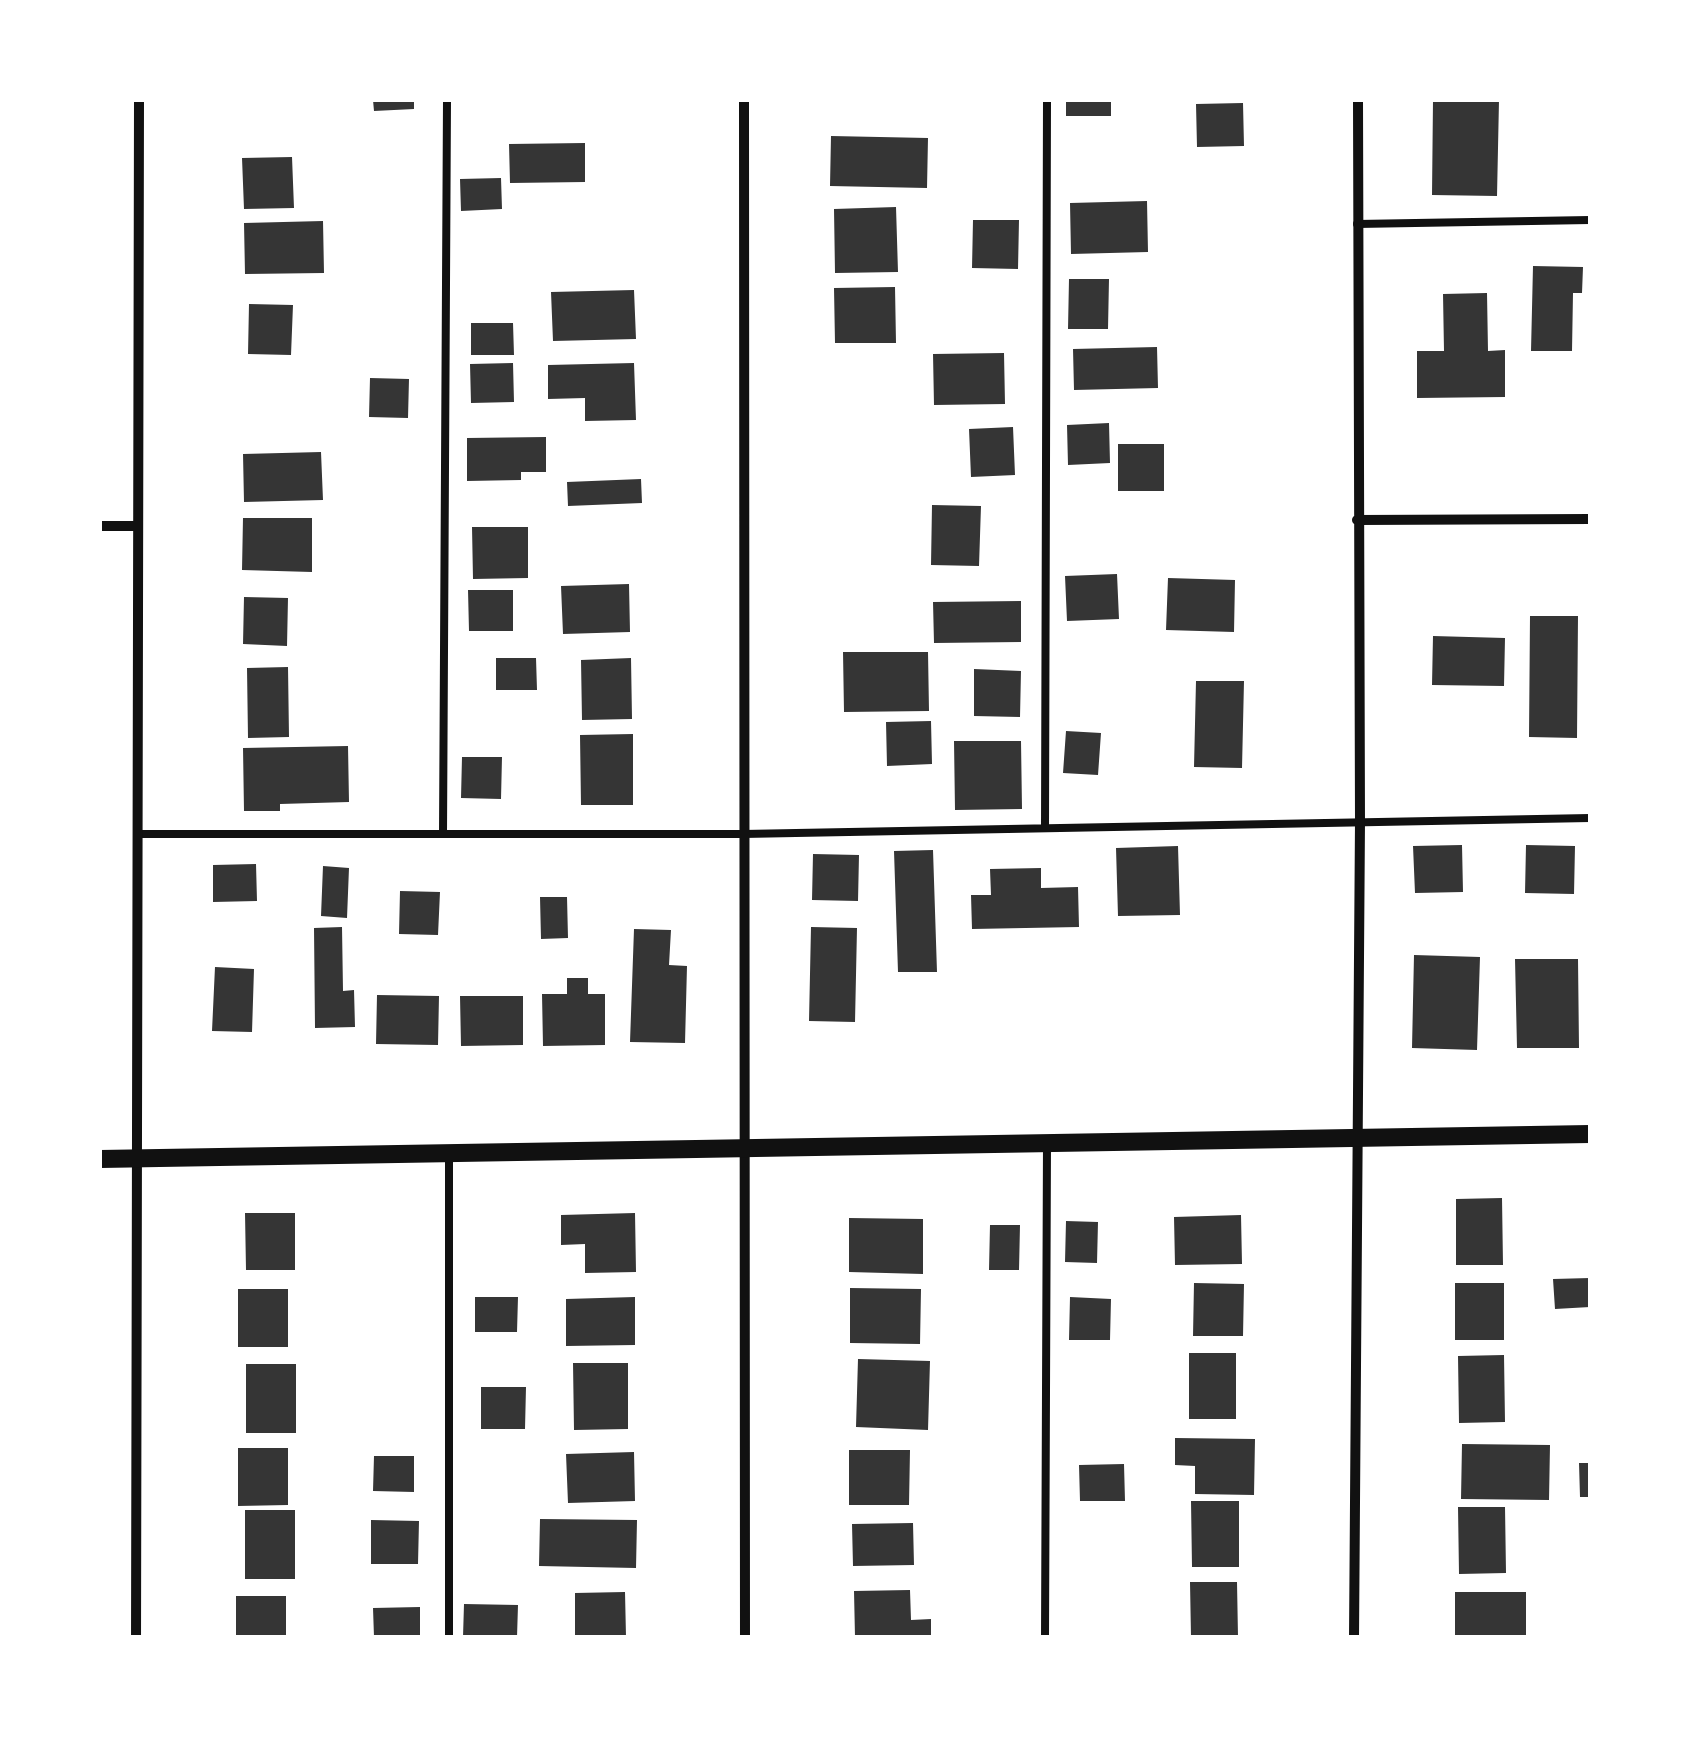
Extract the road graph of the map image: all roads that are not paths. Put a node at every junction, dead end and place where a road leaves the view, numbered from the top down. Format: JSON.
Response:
{"nodes":[{"id":1,"x":139,"y":100,"type":"edge"},
{"id":2,"x":447,"y":100,"type":"edge"},
{"id":3,"x":744,"y":100,"type":"edge"},
{"id":4,"x":1046,"y":100,"type":"edge"},
{"id":5,"x":1358,"y":100,"type":"edge"},
{"id":6,"x":1590,"y":220,"type":"edge"},
{"id":7,"x":1357,"y":224,"type":"junction"},
{"id":8,"x":1590,"y":518,"type":"edge"},
{"id":9,"x":1357,"y":520,"type":"junction"},
{"id":10,"x":100,"y":526,"type":"edge"},
{"id":11,"x":136,"y":526,"type":"junction"},
{"id":12,"x":1590,"y":818,"type":"edge"},
{"id":13,"x":1360,"y":821,"type":"junction"},
{"id":14,"x":1046,"y":828,"type":"junction"},
{"id":15,"x":138,"y":834,"type":"junction"},
{"id":16,"x":443,"y":834,"type":"junction"},
{"id":17,"x":743,"y":834,"type":"junction"},
{"id":18,"x":1590,"y":1134,"type":"edge"},
{"id":19,"x":1356,"y":1140,"type":"junction"},
{"id":20,"x":1047,"y":1143,"type":"junction"},
{"id":21,"x":742,"y":1146,"type":"junction"},
{"id":22,"x":450,"y":1152,"type":"junction"},
{"id":23,"x":100,"y":1159,"type":"edge"},
{"id":24,"x":136,"y":1159,"type":"junction"},
{"id":25,"x":136,"y":1637,"type":"edge"},
{"id":26,"x":449,"y":1637,"type":"edge"},
{"id":27,"x":744,"y":1637,"type":"edge"},
{"id":28,"x":1045,"y":1637,"type":"edge"},
{"id":29,"x":1354,"y":1637,"type":"edge"}],
"edges":[{"from":1,"to":11,"type":"street"},
{"from":2,"to":16,"type":"lane"},
{"from":3,"to":17,"type":"street"},
{"from":4,"to":14,"type":"lane"},
{"from":5,"to":7,"type":"street"},
{"from":6,"to":7,"type":"lane"},
{"from":7,"to":9,"type":"street"},
{"from":8,"to":9,"type":"street"},
{"from":9,"to":13,"type":"street"},
{"from":10,"to":11,"type":"street"},
{"from":11,"to":15,"type":"street"},
{"from":12,"to":13,"type":"lane"},
{"from":13,"to":14,"type":"lane"},
{"from":13,"to":19,"type":"street"},
{"from":14,"to":17,"type":"lane"},
{"from":15,"to":16,"type":"lane"},
{"from":15,"to":24,"type":"street"},
{"from":16,"to":17,"type":"lane"},
{"from":17,"to":21,"type":"street"},
{"from":18,"to":19,"type":"street"},
{"from":19,"to":20,"type":"street"},
{"from":19,"to":29,"type":"street"},
{"from":20,"to":21,"type":"street"},
{"from":20,"to":28,"type":"lane"},
{"from":21,"to":22,"type":"street"},
{"from":21,"to":27,"type":"street"},
{"from":22,"to":24,"type":"street"},
{"from":22,"to":26,"type":"lane"},
{"from":23,"to":24,"type":"street"},
{"from":24,"to":25,"type":"street"}]}
